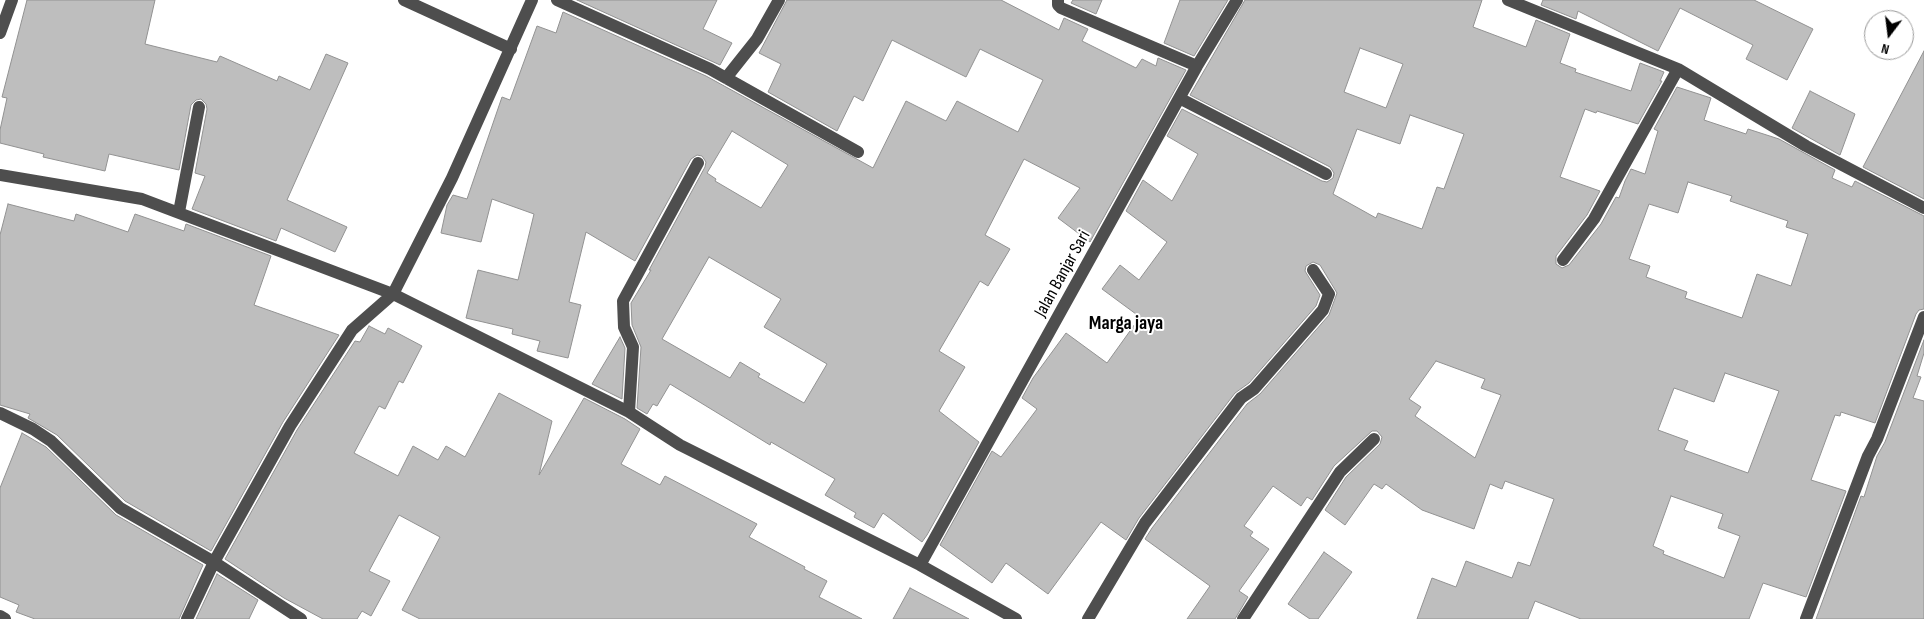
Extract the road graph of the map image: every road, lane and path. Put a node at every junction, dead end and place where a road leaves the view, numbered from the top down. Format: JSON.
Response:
{"nodes":[{"id":1,"x":12,"y":0,"type":"edge"},
{"id":2,"x":404,"y":0,"type":"edge"},
{"id":3,"x":532,"y":0,"type":"edge"},
{"id":4,"x":557,"y":0,"type":"edge"},
{"id":5,"x":779,"y":0,"type":"edge"},
{"id":6,"x":1058,"y":0,"type":"edge"},
{"id":7,"x":1237,"y":0,"type":"edge"},
{"id":8,"x":1508,"y":0,"type":"edge"},
{"id":9,"x":0,"y":33,"type":"edge"},
{"id":10,"x":511,"y":49,"type":"junction"},
{"id":11,"x":1197,"y":66,"type":"junction"},
{"id":12,"x":1678,"y":69,"type":"junction"},
{"id":13,"x":726,"y":78,"type":"junction"},
{"id":14,"x":1181,"y":99,"type":"junction"},
{"id":15,"x":198,"y":107,"type":"dead end"},
{"id":16,"x":858,"y":152,"type":"dead end"},
{"id":17,"x":698,"y":163,"type":"dead end"},
{"id":18,"x":1326,"y":174,"type":"dead end"},
{"id":19,"x":0,"y":175,"type":"edge"},
{"id":20,"x":1924,"y":208,"type":"edge"},
{"id":21,"x":179,"y":212,"type":"junction"},
{"id":22,"x":1563,"y":260,"type":"dead end"},
{"id":23,"x":1313,"y":270,"type":"dead end"},
{"id":24,"x":393,"y":294,"type":"junction"},
{"id":25,"x":1924,"y":317,"type":"edge"},
{"id":26,"x":630,"y":412,"type":"junction"},
{"id":27,"x":0,"y":413,"type":"edge"},
{"id":28,"x":1374,"y":439,"type":"dead end"},
{"id":29,"x":214,"y":562,"type":"junction"},
{"id":30,"x":920,"y":566,"type":"junction"},
{"id":31,"x":0,"y":616,"type":"edge"},
{"id":32,"x":5,"y":619,"type":"edge"},
{"id":33,"x":187,"y":619,"type":"edge"},
{"id":34,"x":301,"y":619,"type":"edge"},
{"id":35,"x":1016,"y":619,"type":"edge"},
{"id":36,"x":1088,"y":619,"type":"edge"},
{"id":37,"x":1243,"y":619,"type":"edge"},
{"id":38,"x":1806,"y":619,"type":"edge"}],
"edges":[{"from":1,"to":9,"type":"street"},
{"from":2,"to":10,"type":"street"},
{"from":3,"to":10,"type":"street"},
{"from":4,"to":13,"type":"street"},
{"from":5,"to":13,"type":"street"},
{"from":6,"to":11,"type":"street"},
{"from":7,"to":11,"type":"street","name":"Jalan Banjar Sari"},
{"from":8,"to":12,"type":"street"},
{"from":10,"to":24,"type":"street"},
{"from":11,"to":14,"type":"street","name":"Jalan Banjar Sari"},
{"from":12,"to":20,"type":"street"},
{"from":12,"to":22,"type":"street"},
{"from":13,"to":16,"type":"street"},
{"from":14,"to":18,"type":"street"},
{"from":14,"to":30,"type":"street","name":"Jalan Banjar Sari"},
{"from":15,"to":21,"type":"street"},
{"from":17,"to":26,"type":"street"},
{"from":19,"to":21,"type":"street"},
{"from":21,"to":24,"type":"street"},
{"from":23,"to":36,"type":"street"},
{"from":24,"to":26,"type":"street"},
{"from":24,"to":29,"type":"street"},
{"from":25,"to":38,"type":"street"},
{"from":26,"to":30,"type":"street"},
{"from":27,"to":29,"type":"street"},
{"from":28,"to":37,"type":"street"},
{"from":29,"to":33,"type":"street"},
{"from":29,"to":34,"type":"street"},
{"from":30,"to":35,"type":"street"},
{"from":31,"to":32,"type":"street"}]}
